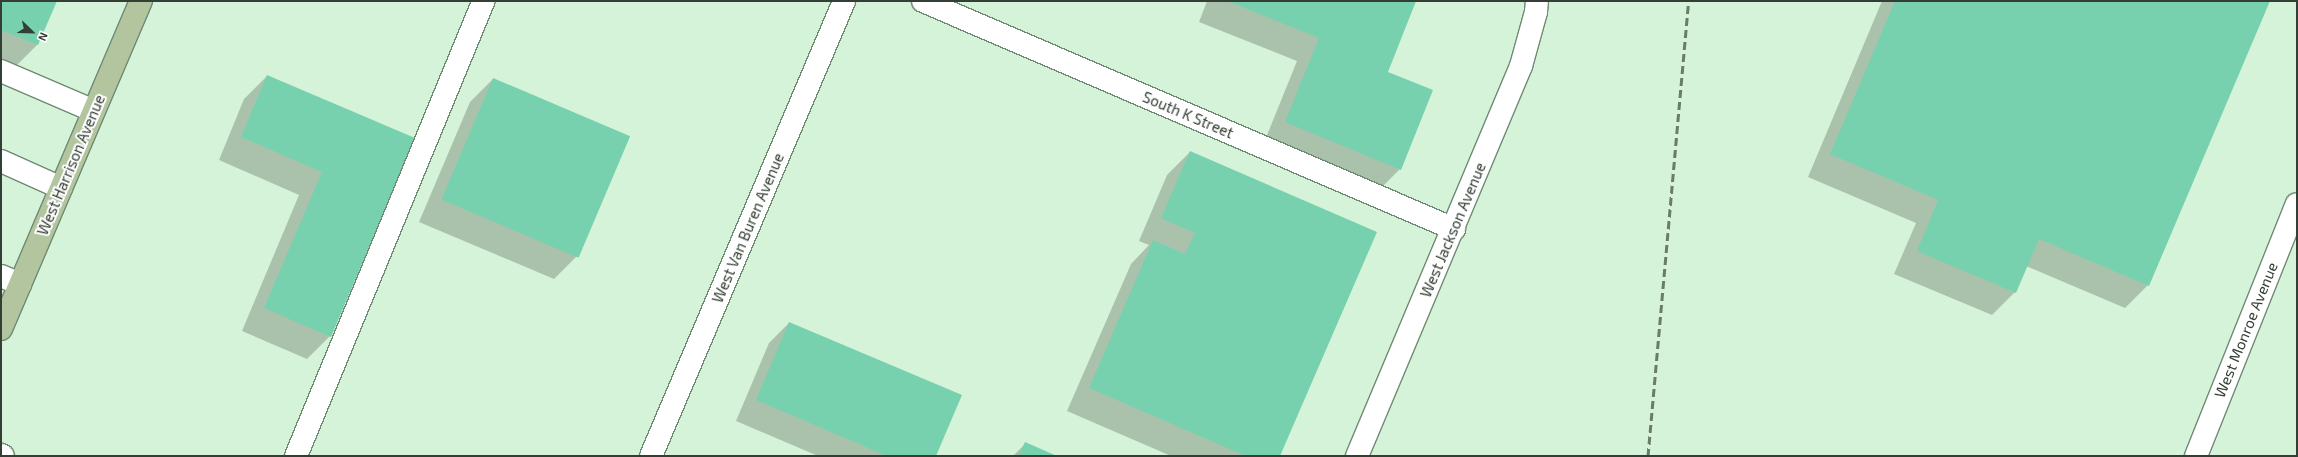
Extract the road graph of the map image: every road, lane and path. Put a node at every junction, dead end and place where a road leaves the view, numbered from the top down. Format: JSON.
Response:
{"nodes":[{"id":1,"x":141,"y":1,"type":"edge"},
{"id":2,"x":484,"y":1,"type":"edge"},
{"id":3,"x":844,"y":1,"type":"edge"},
{"id":4,"x":922,"y":1,"type":"edge"},
{"id":5,"x":1537,"y":1,"type":"edge"},
{"id":6,"x":1,"y":71,"type":"edge"},
{"id":7,"x":94,"y":112,"type":"junction"},
{"id":8,"x":1,"y":161,"type":"edge"},
{"id":9,"x":61,"y":188,"type":"junction"},
{"id":10,"x":2297,"y":204,"type":"edge"},
{"id":11,"x":1454,"y":229,"type":"junction"},
{"id":12,"x":11,"y":280,"type":"edge"},
{"id":13,"x":1,"y":330,"type":"edge"},
{"id":14,"x":296,"y":456,"type":"edge"},
{"id":15,"x":651,"y":456,"type":"edge"},
{"id":16,"x":1357,"y":456,"type":"edge"},
{"id":17,"x":2196,"y":456,"type":"edge"}],
"edges":[{"from":1,"to":7,"type":"main road","name":"West Harrison Avenue"},
{"from":2,"to":14,"type":"street"},
{"from":3,"to":15,"type":"street","name":"West Van Buren Avenue"},
{"from":4,"to":11,"type":"street","name":"South K Street"},
{"from":5,"to":11,"type":"street","name":"West Jackson Avenue"},
{"from":6,"to":7,"type":"street"},
{"from":7,"to":9,"type":"main road","name":"West Harrison Avenue"},
{"from":8,"to":9,"type":"street"},
{"from":9,"to":12,"type":"main road","name":"West Harrison Avenue"},
{"from":10,"to":17,"type":"street","name":"West Monroe Avenue"},
{"from":11,"to":16,"type":"street","name":"West Jackson Avenue"},
{"from":12,"to":13,"type":"main road","name":"West Harrison Avenue"}]}
